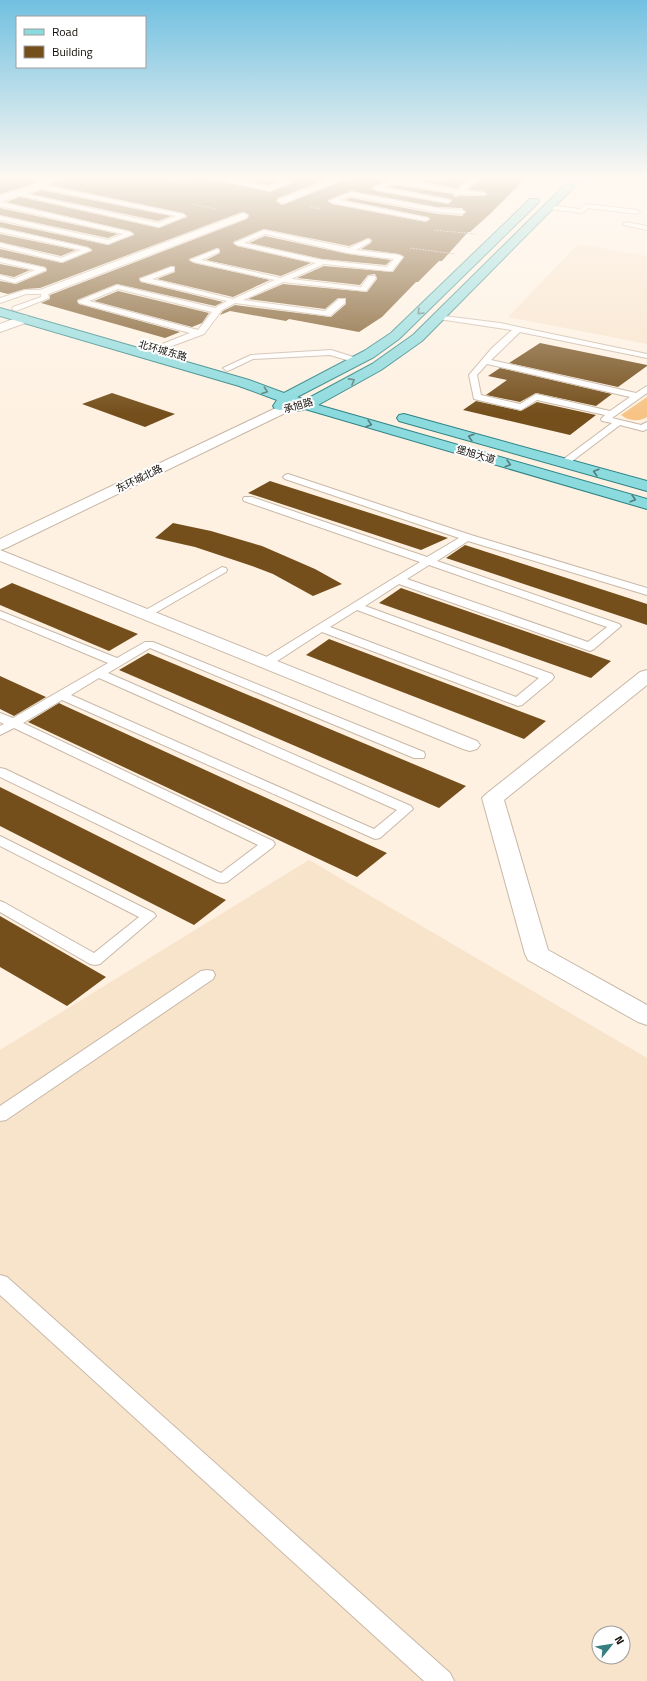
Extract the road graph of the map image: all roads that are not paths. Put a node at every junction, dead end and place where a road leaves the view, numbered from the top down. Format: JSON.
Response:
{"nodes":[{"id":1,"x":47,"y":256,"type":"edge"},
{"id":2,"x":71,"y":256,"type":"edge"},
{"id":3,"x":138,"y":256,"type":"edge"},
{"id":4,"x":204,"y":256,"type":"edge"},
{"id":5,"x":298,"y":256,"type":"edge"},
{"id":6,"x":335,"y":256,"type":"edge"},
{"id":7,"x":395,"y":256,"type":"edge"},
{"id":8,"x":478,"y":256,"type":"edge"},
{"id":9,"x":500,"y":256,"type":"edge"},
{"id":10,"x":0,"y":260,"type":"edge"},
{"id":11,"x":323,"y":262,"type":"junction"},
{"id":12,"x":171,"y":269,"type":"dead end"},
{"id":13,"x":0,"y":277,"type":"edge"},
{"id":14,"x":372,"y":278,"type":"dead end"},
{"id":15,"x":282,"y":280,"type":"junction"},
{"id":16,"x":44,"y":292,"type":"junction"},
{"id":17,"x":0,"y":301,"type":"edge"},
{"id":18,"x":234,"y":301,"type":"junction"},
{"id":19,"x":342,"y":301,"type":"dead end"},
{"id":20,"x":0,"y":304,"type":"edge"},
{"id":21,"x":216,"y":311,"type":"junction"},
{"id":22,"x":0,"y":312,"type":"edge"},
{"id":23,"x":20,"y":314,"type":"junction"},
{"id":24,"x":439,"y":317,"type":"junction"},
{"id":25,"x":0,"y":328,"type":"edge"},
{"id":26,"x":518,"y":329,"type":"junction"},
{"id":27,"x":198,"y":333,"type":"junction"},
{"id":28,"x":158,"y":349,"type":"junction"},
{"id":29,"x":146,"y":354,"type":"junction"},
{"id":30,"x":647,"y":356,"type":"edge"},
{"id":31,"x":357,"y":360,"type":"junction"},
{"id":32,"x":485,"y":361,"type":"junction"},
{"id":33,"x":227,"y":368,"type":"junction"},
{"id":34,"x":302,"y":389,"type":"junction"},
{"id":35,"x":647,"y":389,"type":"edge"},
{"id":36,"x":282,"y":394,"type":"junction"},
{"id":37,"x":326,"y":396,"type":"junction"},
{"id":38,"x":637,"y":396,"type":"junction"},
{"id":39,"x":341,"y":400,"type":"dead end"},
{"id":40,"x":305,"y":405,"type":"junction"},
{"id":41,"x":387,"y":413,"type":"dead end"},
{"id":42,"x":612,"y":414,"type":"junction"},
{"id":43,"x":615,"y":425,"type":"junction"},
{"id":44,"x":647,"y":425,"type":"edge"},
{"id":45,"x":647,"y":436,"type":"edge"},
{"id":46,"x":564,"y":463,"type":"junction"},
{"id":47,"x":288,"y":478,"type":"dead end"},
{"id":48,"x":647,"y":486,"type":"edge"},
{"id":49,"x":248,"y":499,"type":"dead end"},
{"id":50,"x":647,"y":504,"type":"edge"},
{"id":51,"x":467,"y":537,"type":"junction"},
{"id":52,"x":0,"y":545,"type":"edge"},
{"id":53,"x":0,"y":554,"type":"edge"},
{"id":54,"x":428,"y":561,"type":"junction"},
{"id":55,"x":222,"y":570,"type":"dead end"},
{"id":56,"x":398,"y":580,"type":"junction"},
{"id":57,"x":647,"y":592,"type":"edge"},
{"id":58,"x":356,"y":606,"type":"junction"},
{"id":59,"x":0,"y":614,"type":"edge"},
{"id":60,"x":146,"y":614,"type":"junction"},
{"id":61,"x":321,"y":628,"type":"junction"},
{"id":62,"x":116,"y":662,"type":"junction"},
{"id":63,"x":267,"y":662,"type":"junction"},
{"id":64,"x":98,"y":673,"type":"junction"},
{"id":65,"x":647,"y":676,"type":"edge"},
{"id":66,"x":62,"y":695,"type":"junction"},
{"id":67,"x":0,"y":717,"type":"edge"},
{"id":68,"x":13,"y":723,"type":"junction"},
{"id":69,"x":0,"y":731,"type":"edge"},
{"id":70,"x":470,"y":745,"type":"dead end"},
{"id":71,"x":419,"y":755,"type":"dead end"},
{"id":72,"x":0,"y":772,"type":"edge"},
{"id":73,"x":0,"y":840,"type":"edge"},
{"id":74,"x":0,"y":906,"type":"edge"},
{"id":75,"x":207,"y":975,"type":"dead end"},
{"id":76,"x":647,"y":1016,"type":"edge"},
{"id":77,"x":0,"y":1115,"type":"edge"},
{"id":78,"x":0,"y":1283,"type":"edge"},
{"id":79,"x":442,"y":1681,"type":"edge"}],
"edges":[{"from":1,"to":2,"type":"lane"},
{"from":3,"to":16,"type":"street"},
{"from":4,"to":15,"type":"lane"},
{"from":5,"to":11,"type":"lane"},
{"from":6,"to":11,"type":"lane"},
{"from":7,"to":11,"type":"lane"},
{"from":8,"to":31,"type":"main road","name":"承旭路","one_way":true},
{"from":9,"to":24,"type":"main road","name":"承旭路"},
{"from":10,"to":13,"type":"lane"},
{"from":11,"to":15,"type":"lane"},
{"from":12,"to":18,"type":"lane"},
{"from":14,"to":15,"type":"lane"},
{"from":15,"to":18,"type":"lane"},
{"from":16,"to":17,"type":"lane"},
{"from":16,"to":23,"type":"lane"},
{"from":18,"to":19,"type":"lane"},
{"from":18,"to":21,"type":"lane"},
{"from":20,"to":23,"type":"main road","name":"北环城东路"},
{"from":21,"to":27,"type":"lane"},
{"from":21,"to":27,"type":"lane"},
{"from":22,"to":23,"type":"main road","name":"北环城东路"},
{"from":23,"to":25,"type":"street"},
{"from":23,"to":28,"type":"main road","name":"北环城东路"},
{"from":23,"to":29,"type":"main road","name":"北环城东路"},
{"from":24,"to":26,"type":"lane"},
{"from":37,"to":24,"type":"main road","name":"承旭路","one_way":true},
{"from":26,"to":30,"type":"lane"},
{"from":26,"to":32,"type":"lane"},
{"from":27,"to":28,"type":"lane"},
{"from":28,"to":29,"type":"lane"},
{"from":28,"to":33,"type":"main road","name":"北环城东路"},
{"from":29,"to":36,"type":"main road","name":"北环城东路","one_way":true},
{"from":31,"to":33,"type":"lane"},
{"from":31,"to":34,"type":"main road","name":"承旭路"},
{"from":32,"to":38,"type":"lane"},
{"from":32,"to":42,"type":"lane"},
{"from":33,"to":36,"type":"main road","name":"北环城东路"},
{"from":34,"to":36,"type":"main road","name":"北环城东路"},
{"from":34,"to":37,"type":"main road","name":"北环城东路"},
{"from":35,"to":38,"type":"lane"},
{"from":36,"to":40,"type":"main road","name":"北环城东路"},
{"from":36,"to":52,"type":"street","name":"东环城北路"},
{"from":37,"to":39,"type":"main road"},
{"from":37,"to":40,"type":"main road","name":"承旭路"},
{"from":38,"to":42,"type":"lane"},
{"from":40,"to":50,"type":"main road","name":"堡旭大道","one_way":true},
{"from":46,"to":41,"type":"main road","name":"堡旭大道","one_way":true},
{"from":42,"to":43,"type":"lane"},
{"from":43,"to":44,"type":"lane"},
{"from":43,"to":45,"type":"lane"},
{"from":43,"to":46,"type":"lane"},
{"from":48,"to":46,"type":"main road","name":"堡旭大道","one_way":true},
{"from":47,"to":51,"type":"lane"},
{"from":49,"to":54,"type":"lane"},
{"from":51,"to":54,"type":"lane"},
{"from":51,"to":57,"type":"lane"},
{"from":53,"to":60,"type":"street"},
{"from":54,"to":56,"type":"lane"},
{"from":54,"to":56,"type":"lane"},
{"from":55,"to":60,"type":"lane"},
{"from":56,"to":58,"type":"lane"},
{"from":58,"to":61,"type":"lane"},
{"from":58,"to":61,"type":"lane"},
{"from":59,"to":62,"type":"lane"},
{"from":60,"to":63,"type":"street"},
{"from":61,"to":63,"type":"lane"},
{"from":62,"to":64,"type":"lane"},
{"from":62,"to":71,"type":"lane"},
{"from":63,"to":70,"type":"street"},
{"from":64,"to":66,"type":"lane"},
{"from":64,"to":66,"type":"lane"},
{"from":65,"to":76,"type":"street"},
{"from":66,"to":68,"type":"lane"},
{"from":67,"to":68,"type":"lane"},
{"from":68,"to":69,"type":"lane"},
{"from":68,"to":72,"type":"lane"},
{"from":73,"to":74,"type":"lane"},
{"from":75,"to":77,"type":"lane"},
{"from":78,"to":79,"type":"lane"}]}
